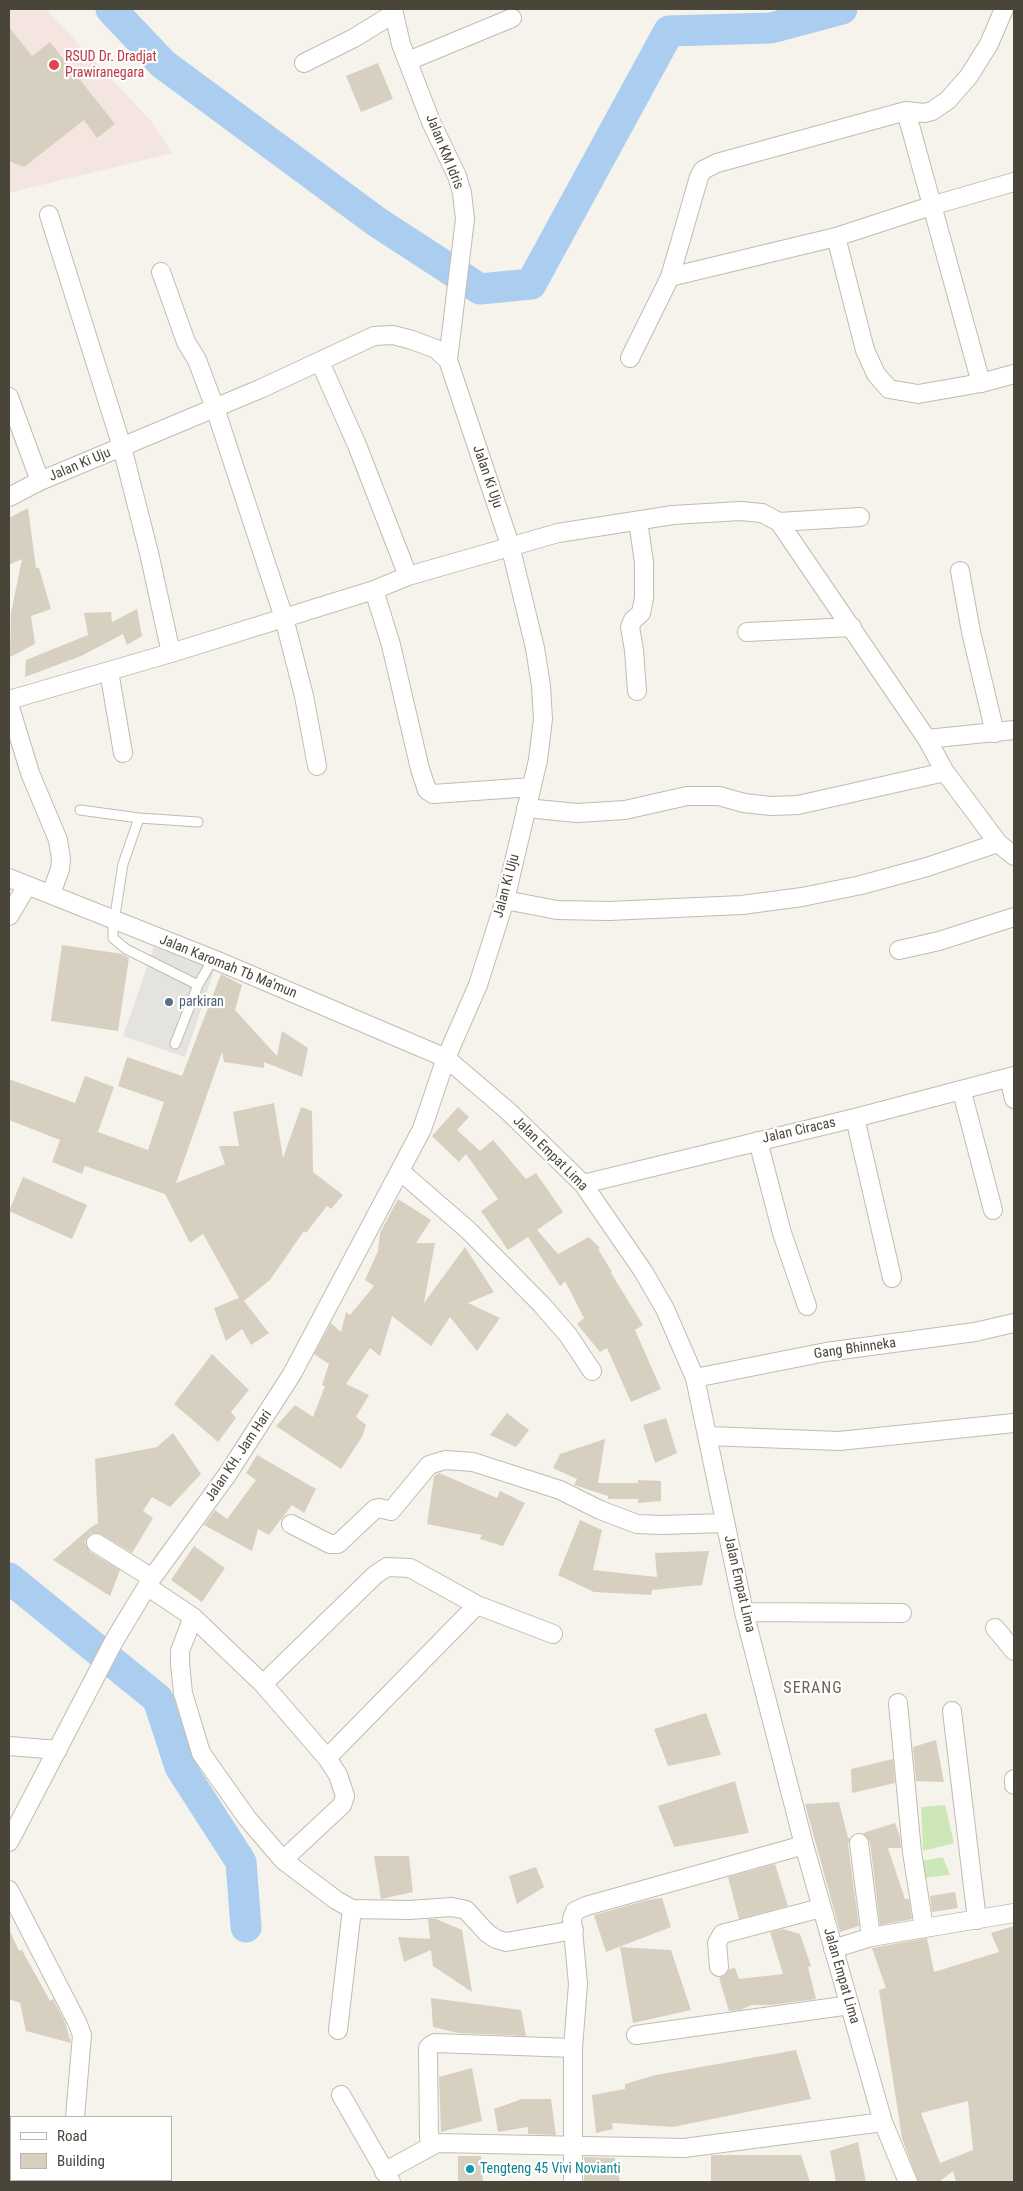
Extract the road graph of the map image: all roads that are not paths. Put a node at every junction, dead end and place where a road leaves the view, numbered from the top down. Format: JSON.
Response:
{"nodes":[{"id":1,"x":1004,"y":9,"type":"edge"},
{"id":2,"x":393,"y":11,"type":"edge"},
{"id":3,"x":512,"y":18,"type":"dead end"},
{"id":4,"x":408,"y":61,"type":"junction"},
{"id":5,"x":304,"y":63,"type":"dead end"},
{"id":6,"x":906,"y":111,"type":"junction"},
{"id":7,"x":1014,"y":182,"type":"edge"},
{"id":8,"x":934,"y":205,"type":"junction"},
{"id":9,"x":49,"y":215,"type":"dead end"},
{"id":10,"x":836,"y":237,"type":"junction"},
{"id":11,"x":161,"y":272,"type":"dead end"},
{"id":12,"x":670,"y":277,"type":"junction"},
{"id":13,"x":630,"y":358,"type":"dead end"},
{"id":14,"x":448,"y":360,"type":"junction"},
{"id":15,"x":320,"y":362,"type":"junction"},
{"id":16,"x":1014,"y":374,"type":"edge"},
{"id":17,"x":981,"y":383,"type":"junction"},
{"id":18,"x":9,"y":397,"type":"edge"},
{"id":19,"x":215,"y":408,"type":"junction"},
{"id":20,"x":122,"y":447,"type":"junction"},
{"id":21,"x":40,"y":481,"type":"junction"},
{"id":22,"x":9,"y":497,"type":"edge"},
{"id":23,"x":860,"y":517,"type":"dead end"},
{"id":24,"x":638,"y":520,"type":"junction"},
{"id":25,"x":779,"y":522,"type":"junction"},
{"id":26,"x":510,"y":545,"type":"junction"},
{"id":27,"x":960,"y":571,"type":"dead end"},
{"id":28,"x":408,"y":576,"type":"junction"},
{"id":29,"x":374,"y":590,"type":"junction"},
{"id":30,"x":284,"y":618,"type":"junction"},
{"id":31,"x":852,"y":627,"type":"junction"},
{"id":32,"x":747,"y":632,"type":"dead end"},
{"id":33,"x":171,"y":653,"type":"junction"},
{"id":34,"x":109,"y":671,"type":"junction"},
{"id":35,"x":637,"y":691,"type":"dead end"},
{"id":36,"x":9,"y":702,"type":"edge"},
{"id":37,"x":1014,"y":730,"type":"edge"},
{"id":38,"x":995,"y":733,"type":"junction"},
{"id":39,"x":927,"y":739,"type":"junction"},
{"id":40,"x":123,"y":753,"type":"dead end"},
{"id":41,"x":317,"y":766,"type":"dead end"},
{"id":42,"x":945,"y":772,"type":"junction"},
{"id":43,"x":532,"y":787,"type":"junction"},
{"id":44,"x":526,"y":808,"type":"junction"},
{"id":45,"x":80,"y":810,"type":"dead end"},
{"id":46,"x":139,"y":818,"type":"junction"},
{"id":47,"x":198,"y":822,"type":"dead end"},
{"id":48,"x":998,"y":843,"type":"junction"},
{"id":49,"x":1014,"y":856,"type":"edge"},
{"id":50,"x":9,"y":878,"type":"edge"},
{"id":51,"x":27,"y":886,"type":"junction"},
{"id":52,"x":51,"y":894,"type":"junction"},
{"id":53,"x":505,"y":900,"type":"junction"},
{"id":54,"x":9,"y":916,"type":"edge"},
{"id":55,"x":1014,"y":917,"type":"edge"},
{"id":56,"x":114,"y":919,"type":"junction"},
{"id":57,"x":900,"y":950,"type":"dead end"},
{"id":58,"x":213,"y":959,"type":"junction"},
{"id":59,"x":198,"y":985,"type":"junction"},
{"id":60,"x":176,"y":1044,"type":"dead end"},
{"id":61,"x":446,"y":1058,"type":"junction"},
{"id":62,"x":1012,"y":1077,"type":"edge"},
{"id":63,"x":962,"y":1092,"type":"junction"},
{"id":64,"x":1014,"y":1099,"type":"edge"},
{"id":65,"x":855,"y":1118,"type":"junction"},
{"id":66,"x":758,"y":1141,"type":"junction"},
{"id":67,"x":400,"y":1172,"type":"junction"},
{"id":68,"x":584,"y":1184,"type":"junction"},
{"id":69,"x":993,"y":1210,"type":"dead end"},
{"id":70,"x":892,"y":1278,"type":"dead end"},
{"id":71,"x":807,"y":1306,"type":"dead end"},
{"id":72,"x":1014,"y":1323,"type":"edge"},
{"id":73,"x":592,"y":1371,"type":"dead end"},
{"id":74,"x":695,"y":1378,"type":"junction"},
{"id":75,"x":1014,"y":1423,"type":"edge"},
{"id":76,"x":708,"y":1436,"type":"junction"},
{"id":77,"x":724,"y":1522,"type":"junction"},
{"id":78,"x":291,"y":1524,"type":"dead end"},
{"id":79,"x":96,"y":1543,"type":"dead end"},
{"id":80,"x":150,"y":1582,"type":"junction"},
{"id":81,"x":477,"y":1605,"type":"junction"},
{"id":82,"x":744,"y":1612,"type":"junction"},
{"id":83,"x":902,"y":1613,"type":"dead end"},
{"id":84,"x":193,"y":1617,"type":"junction"},
{"id":85,"x":995,"y":1628,"type":"dead end"},
{"id":86,"x":553,"y":1634,"type":"dead end"},
{"id":87,"x":1014,"y":1651,"type":"edge"},
{"id":88,"x":263,"y":1684,"type":"junction"},
{"id":89,"x":898,"y":1703,"type":"dead end"},
{"id":90,"x":952,"y":1711,"type":"dead end"},
{"id":91,"x":61,"y":1745,"type":"junction"},
{"id":92,"x":9,"y":1746,"type":"edge"},
{"id":93,"x":327,"y":1758,"type":"junction"},
{"id":94,"x":1014,"y":1779,"type":"edge"},
{"id":95,"x":1014,"y":1785,"type":"edge"},
{"id":96,"x":9,"y":1842,"type":"edge"},
{"id":97,"x":859,"y":1843,"type":"dead end"},
{"id":98,"x":804,"y":1845,"type":"junction"},
{"id":99,"x":283,"y":1860,"type":"junction"},
{"id":100,"x":9,"y":1890,"type":"edge"},
{"id":101,"x":352,"y":1908,"type":"junction"},
{"id":102,"x":821,"y":1908,"type":"junction"},
{"id":103,"x":1014,"y":1914,"type":"edge"},
{"id":104,"x":978,"y":1920,"type":"junction"},
{"id":105,"x":924,"y":1928,"type":"junction"},
{"id":106,"x":574,"y":1930,"type":"junction"},
{"id":107,"x":871,"y":1937,"type":"junction"},
{"id":108,"x":833,"y":1948,"type":"junction"},
{"id":109,"x":719,"y":1967,"type":"dead end"},
{"id":110,"x":850,"y":2005,"type":"junction"},
{"id":111,"x":338,"y":2030,"type":"dead end"},
{"id":112,"x":636,"y":2035,"type":"dead end"},
{"id":113,"x":573,"y":2048,"type":"junction"},
{"id":114,"x":341,"y":2095,"type":"dead end"},
{"id":115,"x":75,"y":2116,"type":"edge"},
{"id":116,"x":883,"y":2122,"type":"junction"},
{"id":117,"x":437,"y":2143,"type":"junction"},
{"id":118,"x":574,"y":2147,"type":"junction"},
{"id":119,"x":387,"y":2177,"type":"edge"},
{"id":120,"x":573,"y":2182,"type":"edge"},
{"id":121,"x":908,"y":2182,"type":"edge"}],
"edges":[{"from":1,"to":6,"type":"street"},
{"from":2,"to":4,"type":"street","name":"Jalan KM Idris"},
{"from":2,"to":5,"type":"street"},
{"from":3,"to":4,"type":"street"},
{"from":4,"to":14,"type":"street","name":"Jalan KM Idris"},
{"from":6,"to":8,"type":"street"},
{"from":6,"to":12,"type":"street"},
{"from":7,"to":8,"type":"street"},
{"from":8,"to":10,"type":"street"},
{"from":8,"to":17,"type":"street"},
{"from":9,"to":20,"type":"street"},
{"from":10,"to":12,"type":"street"},
{"from":10,"to":17,"type":"street"},
{"from":11,"to":19,"type":"street"},
{"from":12,"to":13,"type":"street"},
{"from":14,"to":15,"type":"street","name":"Jalan Ki Uju"},
{"from":14,"to":26,"type":"street","name":"Jalan Ki Uju"},
{"from":15,"to":19,"type":"street","name":"Jalan Ki Uju"},
{"from":15,"to":28,"type":"street"},
{"from":16,"to":17,"type":"street"},
{"from":18,"to":21,"type":"street"},
{"from":19,"to":20,"type":"street","name":"Jalan Ki Uju"},
{"from":19,"to":30,"type":"street"},
{"from":20,"to":21,"type":"street","name":"Jalan Ki Uju"},
{"from":20,"to":33,"type":"street"},
{"from":21,"to":22,"type":"street","name":"Jalan Ki Uju"},
{"from":23,"to":25,"type":"street"},
{"from":24,"to":25,"type":"street"},
{"from":24,"to":26,"type":"street"},
{"from":24,"to":35,"type":"street"},
{"from":25,"to":31,"type":"street"},
{"from":26,"to":28,"type":"street"},
{"from":26,"to":43,"type":"street","name":"Jalan Ki Uju"},
{"from":27,"to":38,"type":"street"},
{"from":28,"to":29,"type":"street"},
{"from":29,"to":30,"type":"street"},
{"from":29,"to":43,"type":"street"},
{"from":30,"to":33,"type":"street"},
{"from":30,"to":41,"type":"street"},
{"from":31,"to":32,"type":"street"},
{"from":31,"to":39,"type":"street"},
{"from":33,"to":34,"type":"street"},
{"from":34,"to":36,"type":"street"},
{"from":34,"to":40,"type":"street"},
{"from":36,"to":52,"type":"street"},
{"from":37,"to":38,"type":"street"},
{"from":38,"to":39,"type":"street"},
{"from":39,"to":42,"type":"street"},
{"from":42,"to":44,"type":"street"},
{"from":42,"to":48,"type":"street"},
{"from":43,"to":44,"type":"street","name":"Jalan Ki Uju"},
{"from":44,"to":53,"type":"street","name":"Jalan Ki Uju"},
{"from":45,"to":46,"type":"lane"},
{"from":46,"to":47,"type":"lane"},
{"from":46,"to":56,"type":"lane"},
{"from":48,"to":49,"type":"street"},
{"from":48,"to":53,"type":"street"},
{"from":50,"to":51,"type":"street","name":"Jalan Karomah Tb Ma'mun"},
{"from":51,"to":52,"type":"street","name":"Jalan Karomah Tb Ma'mun"},
{"from":51,"to":54,"type":"street"},
{"from":52,"to":56,"type":"street","name":"Jalan Karomah Tb Ma'mun"},
{"from":53,"to":61,"type":"street","name":"Jalan Ki Uju"},
{"from":55,"to":57,"type":"street"},
{"from":56,"to":58,"type":"street","name":"Jalan Karomah Tb Ma'mun"},
{"from":56,"to":59,"type":"lane"},
{"from":58,"to":59,"type":"lane"},
{"from":58,"to":61,"type":"street","name":"Jalan Karomah Tb Ma'mun"},
{"from":59,"to":60,"type":"lane"},
{"from":61,"to":67,"type":"street","name":"Jalan KH. Jam Hari"},
{"from":61,"to":68,"type":"street","name":"Jalan Empat Lima"},
{"from":62,"to":63,"type":"street","name":"Jalan Ciracas"},
{"from":62,"to":64,"type":"street"},
{"from":63,"to":65,"type":"street","name":"Jalan Ciracas"},
{"from":63,"to":69,"type":"street"},
{"from":65,"to":66,"type":"street","name":"Jalan Ciracas"},
{"from":65,"to":70,"type":"street"},
{"from":66,"to":68,"type":"street","name":"Jalan Ciracas"},
{"from":66,"to":71,"type":"street"},
{"from":67,"to":73,"type":"street"},
{"from":67,"to":80,"type":"street","name":"Jalan KH. Jam Hari"},
{"from":68,"to":74,"type":"street","name":"Jalan Empat Lima"},
{"from":72,"to":74,"type":"street","name":"Gang Bhinneka"},
{"from":74,"to":76,"type":"street","name":"Jalan Empat Lima"},
{"from":75,"to":76,"type":"street"},
{"from":76,"to":77,"type":"street","name":"Jalan Empat Lima"},
{"from":77,"to":78,"type":"street"},
{"from":77,"to":82,"type":"street","name":"Jalan Empat Lima"},
{"from":79,"to":80,"type":"street"},
{"from":80,"to":84,"type":"street"},
{"from":80,"to":91,"type":"street","name":"Jalan KH. Jam Hari"},
{"from":81,"to":86,"type":"street"},
{"from":81,"to":88,"type":"street"},
{"from":81,"to":93,"type":"street"},
{"from":82,"to":83,"type":"street"},
{"from":82,"to":98,"type":"street","name":"Jalan Empat Lima"},
{"from":84,"to":88,"type":"street"},
{"from":84,"to":99,"type":"street"},
{"from":85,"to":87,"type":"street"},
{"from":88,"to":93,"type":"street"},
{"from":89,"to":105,"type":"street"},
{"from":90,"to":104,"type":"street"},
{"from":91,"to":92,"type":"street"},
{"from":91,"to":96,"type":"street","name":"Jalan KH. Jam Hari"},
{"from":93,"to":99,"type":"street"},
{"from":94,"to":95,"type":"street"},
{"from":97,"to":107,"type":"street"},
{"from":98,"to":102,"type":"street","name":"Jalan Empat Lima"},
{"from":98,"to":106,"type":"street"},
{"from":99,"to":101,"type":"street"},
{"from":100,"to":115,"type":"street"},
{"from":101,"to":106,"type":"street"},
{"from":101,"to":111,"type":"street"},
{"from":102,"to":108,"type":"street","name":"Jalan Empat Lima"},
{"from":102,"to":109,"type":"street"},
{"from":103,"to":104,"type":"street"},
{"from":104,"to":105,"type":"street"},
{"from":105,"to":107,"type":"street"},
{"from":106,"to":113,"type":"street"},
{"from":107,"to":108,"type":"street"},
{"from":108,"to":110,"type":"street","name":"Jalan Empat Lima"},
{"from":110,"to":112,"type":"street"},
{"from":110,"to":116,"type":"street","name":"Jalan Empat Lima"},
{"from":113,"to":117,"type":"street"},
{"from":113,"to":118,"type":"street"},
{"from":114,"to":119,"type":"street"},
{"from":116,"to":118,"type":"street"},
{"from":116,"to":121,"type":"street","name":"Jalan Empat Lima"},
{"from":117,"to":118,"type":"street"},
{"from":117,"to":119,"type":"street"},
{"from":118,"to":120,"type":"street"}]}
